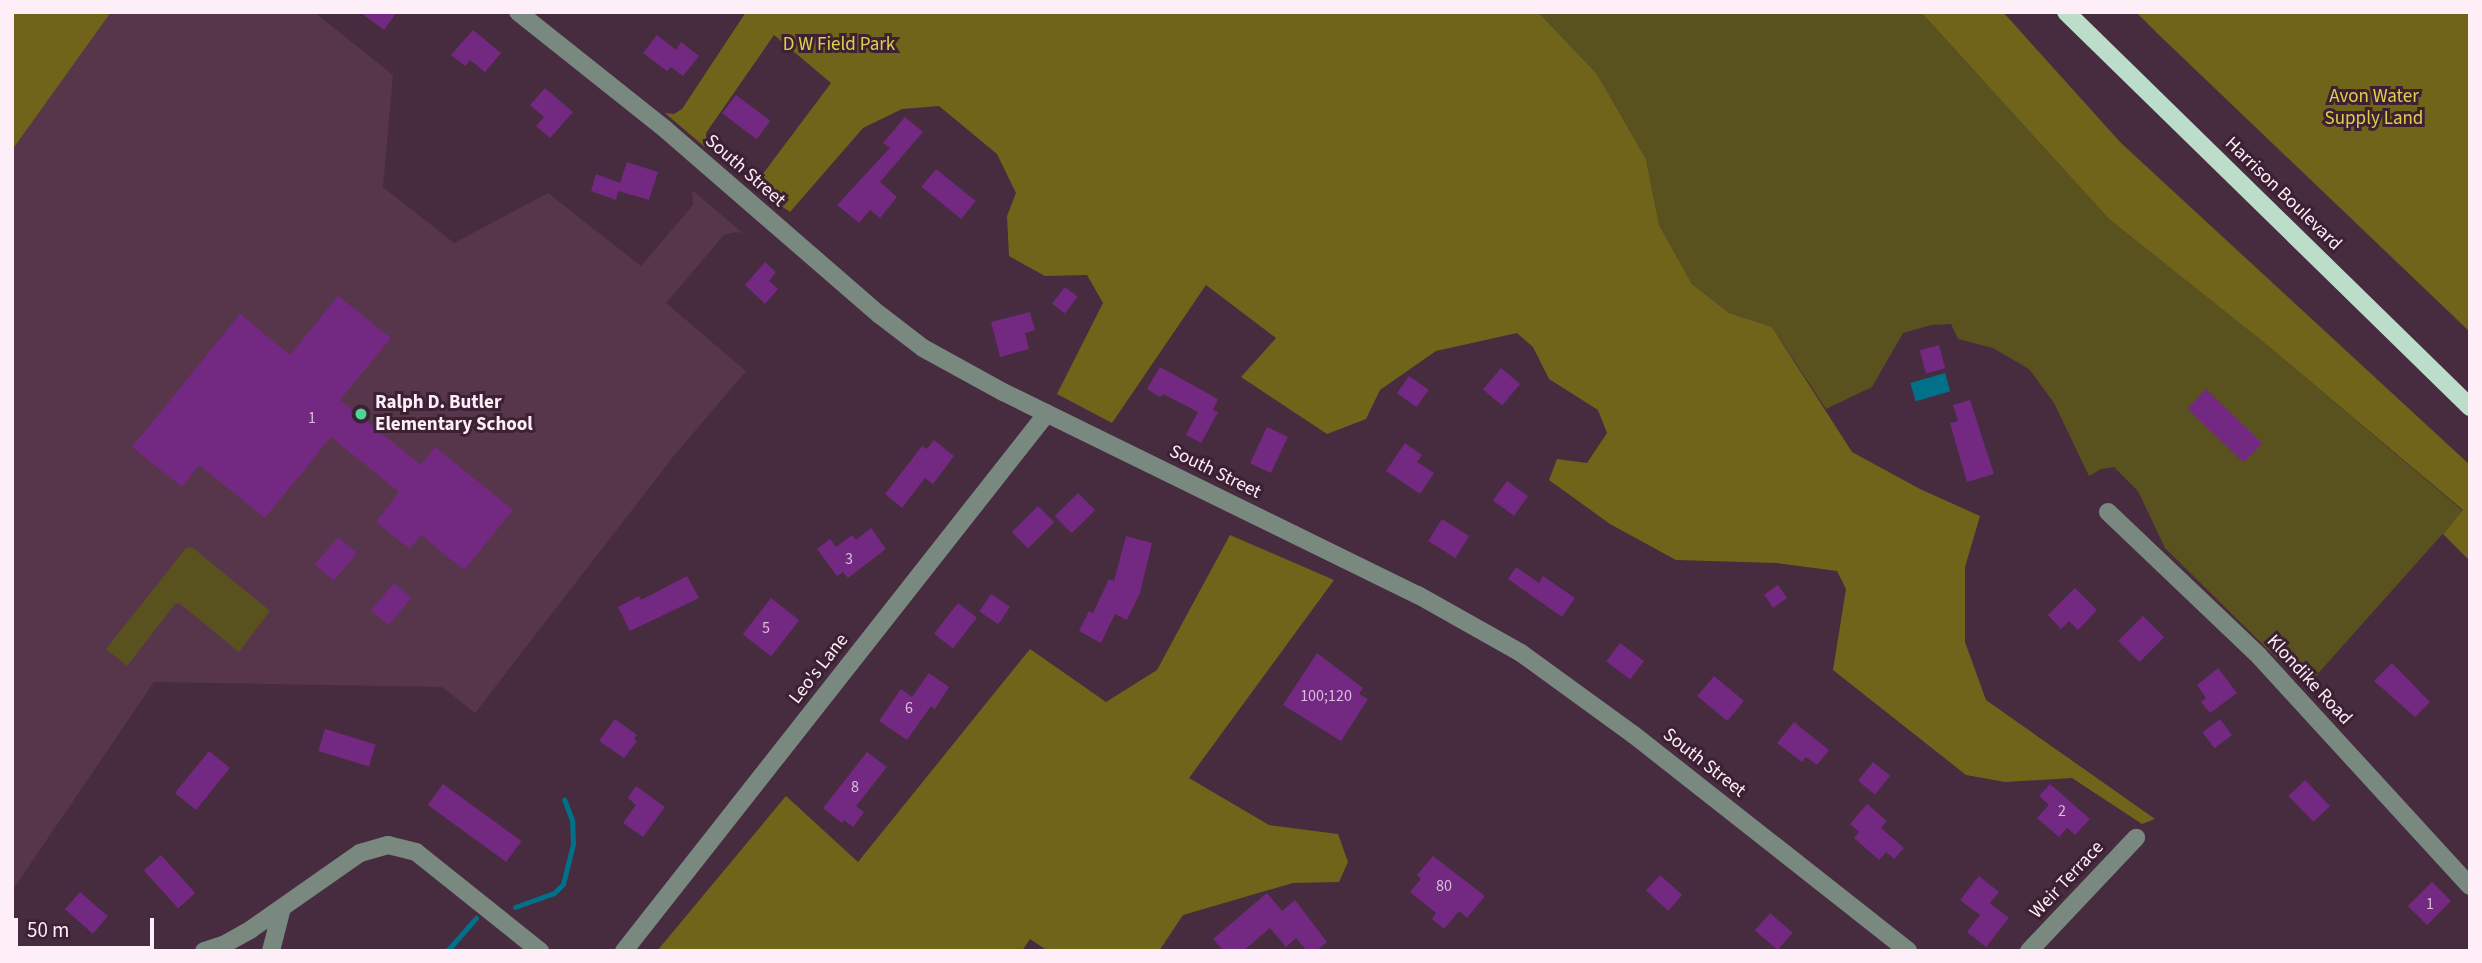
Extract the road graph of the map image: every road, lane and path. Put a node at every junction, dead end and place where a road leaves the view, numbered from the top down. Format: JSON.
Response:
{"nodes":[{"id":1,"x":518,"y":12,"type":"edge"},
{"id":2,"x":2067,"y":12,"type":"edge"},
{"id":3,"x":2470,"y":407,"type":"edge"},
{"id":4,"x":1046,"y":413,"type":"junction"},
{"id":5,"x":2108,"y":512,"type":"dead end"},
{"id":6,"x":2136,"y":838,"type":"dead end"},
{"id":7,"x":2470,"y":886,"type":"edge"},
{"id":8,"x":282,"y":908,"type":"junction"},
{"id":9,"x":204,"y":951,"type":"edge"},
{"id":10,"x":271,"y":951,"type":"edge"},
{"id":11,"x":540,"y":951,"type":"edge"},
{"id":12,"x":624,"y":951,"type":"edge"},
{"id":13,"x":1908,"y":951,"type":"edge"},
{"id":14,"x":2029,"y":951,"type":"edge"}],
"edges":[{"from":1,"to":4,"type":"street","name":"South Street"},
{"from":2,"to":3,"type":"main road","name":"Harrison Boulevard"},
{"from":4,"to":12,"type":"street","name":"Leo's Lane"},
{"from":4,"to":13,"type":"street","name":"South Street"},
{"from":5,"to":7,"type":"street","name":"Klondike Road"},
{"from":6,"to":14,"type":"street","name":"Weir Terrace"},
{"from":8,"to":9,"type":"street"},
{"from":8,"to":10,"type":"street"},
{"from":8,"to":11,"type":"street"}]}
